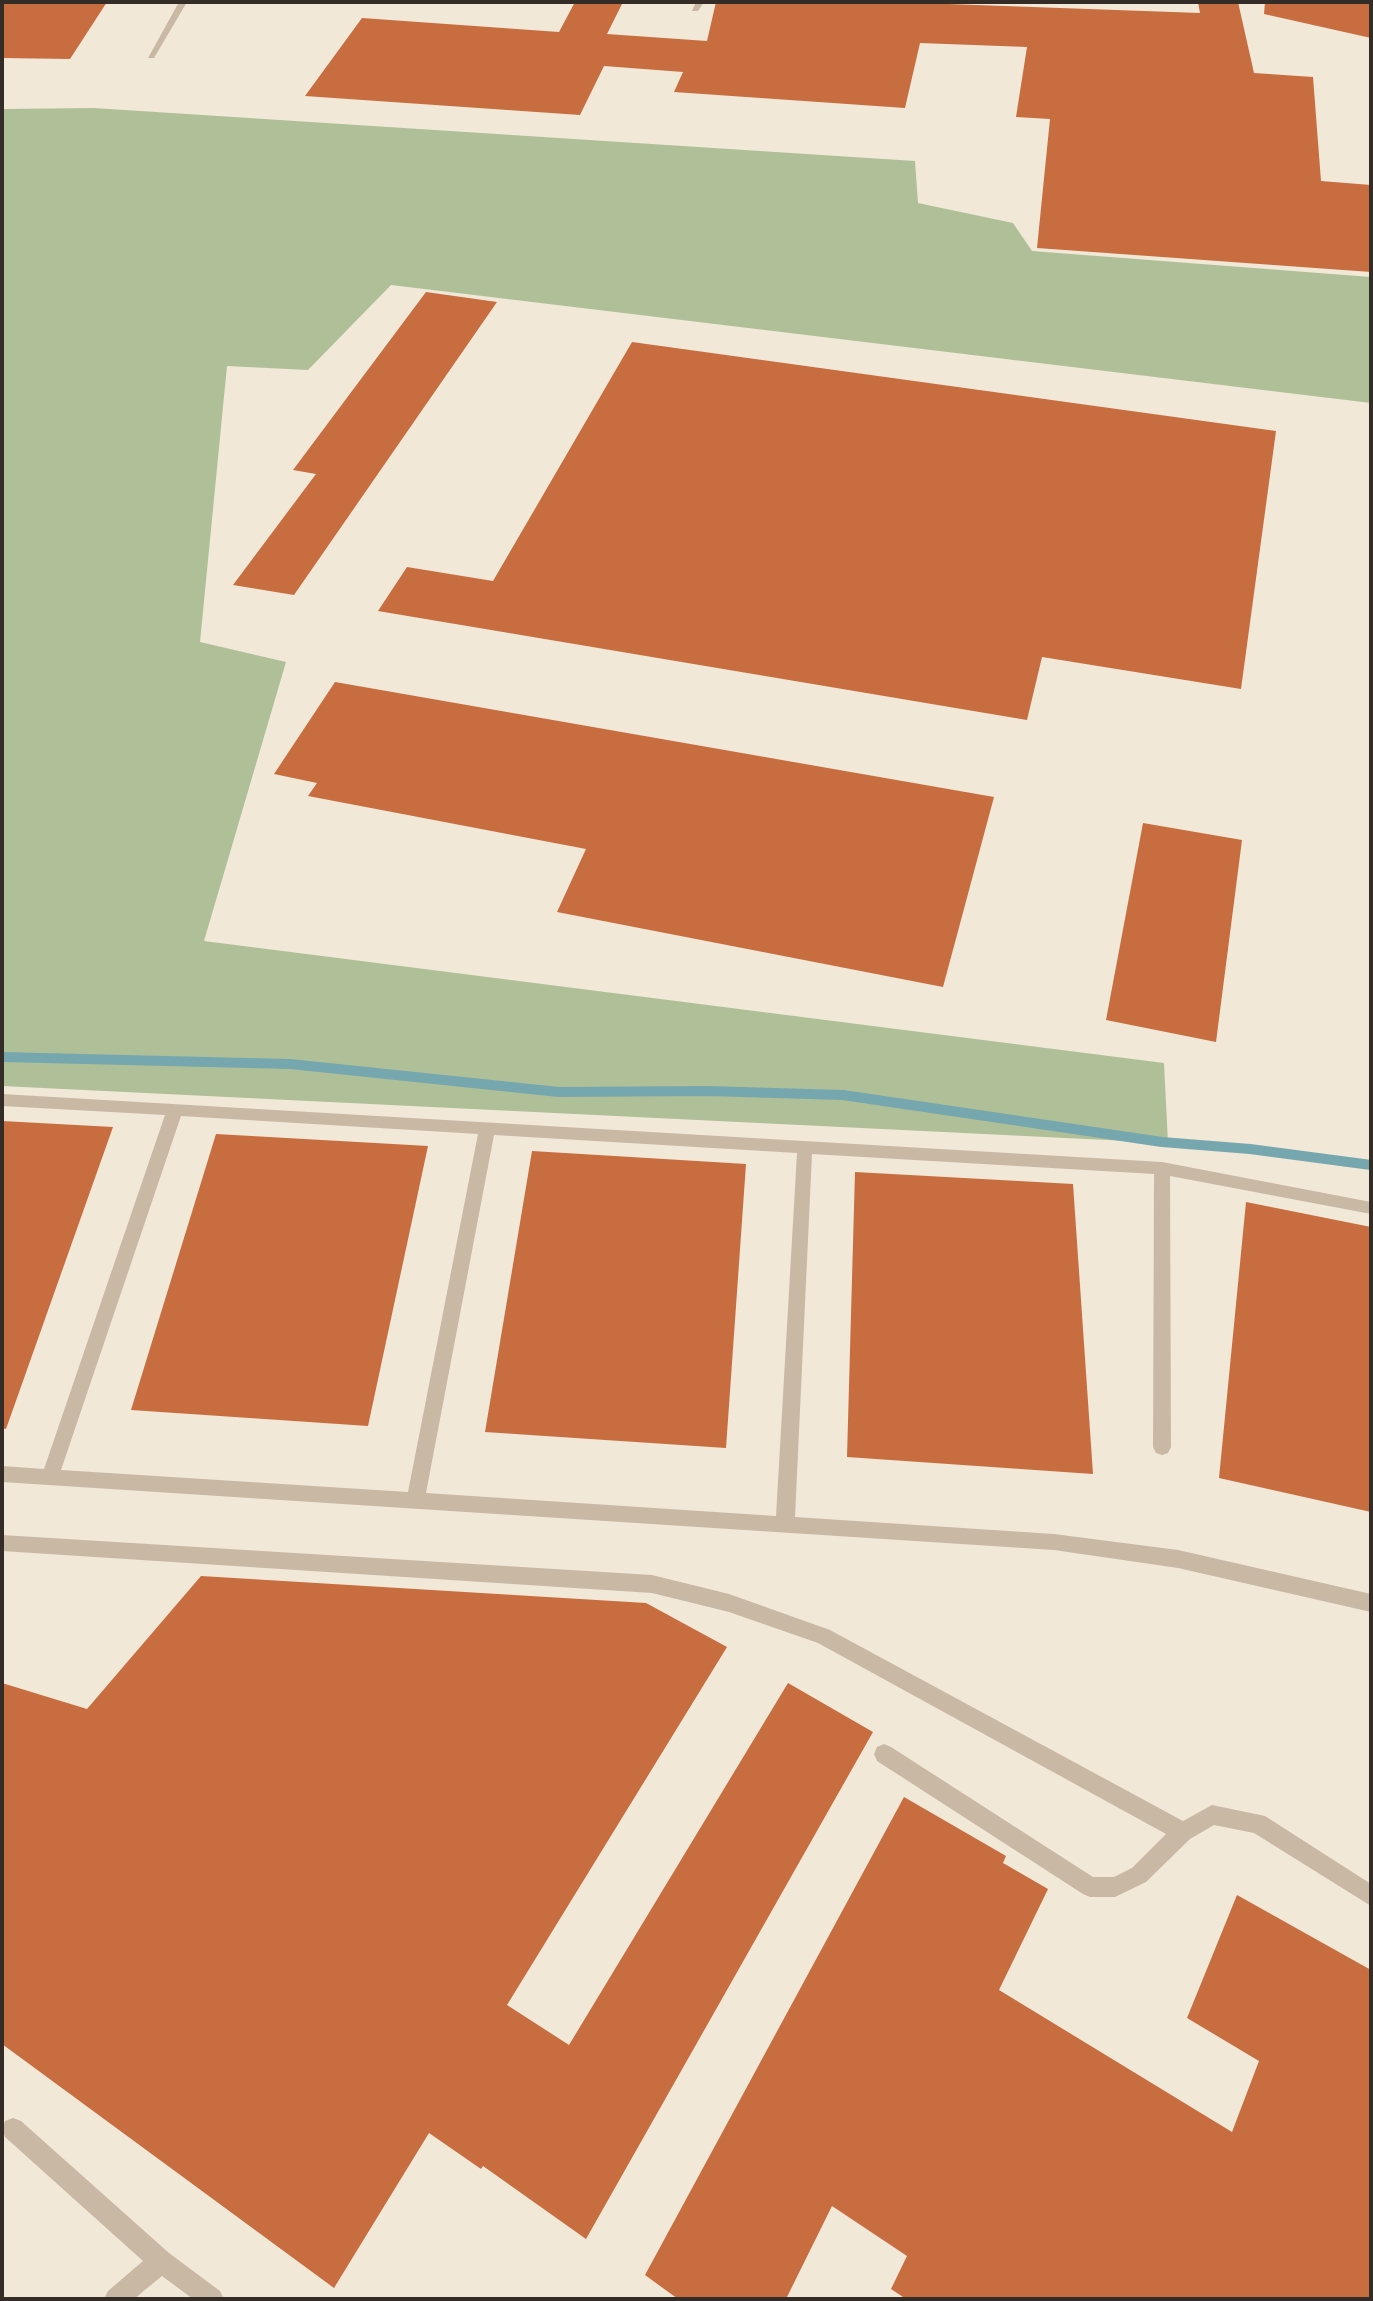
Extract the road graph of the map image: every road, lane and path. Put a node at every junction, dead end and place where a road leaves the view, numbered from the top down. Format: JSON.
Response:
{"nodes":[{"id":1,"x":183,"y":2,"type":"edge"},
{"id":2,"x":701,"y":2,"type":"edge"},
{"id":3,"x":695,"y":9,"type":"dead end"},
{"id":4,"x":150,"y":56,"type":"dead end"},
{"id":5,"x":2,"y":1100,"type":"edge"},
{"id":6,"x":175,"y":1110,"type":"junction"},
{"id":7,"x":486,"y":1128,"type":"junction"},
{"id":8,"x":805,"y":1146,"type":"junction"},
{"id":9,"x":1162,"y":1168,"type":"junction"},
{"id":10,"x":1371,"y":1208,"type":"edge"},
{"id":11,"x":1162,"y":1447,"type":"dead end"},
{"id":12,"x":2,"y":1474,"type":"edge"},
{"id":13,"x":50,"y":1477,"type":"junction"},
{"id":14,"x":415,"y":1502,"type":"junction"},
{"id":15,"x":785,"y":1525,"type":"junction"},
{"id":16,"x":2,"y":1543,"type":"edge"},
{"id":17,"x":1371,"y":1602,"type":"edge"},
{"id":18,"x":884,"y":1754,"type":"dead end"},
{"id":19,"x":1183,"y":1832,"type":"junction"},
{"id":20,"x":1371,"y":1896,"type":"edge"},
{"id":21,"x":13,"y":2129,"type":"dead end"},
{"id":22,"x":161,"y":2261,"type":"junction"},
{"id":23,"x":116,"y":2299,"type":"edge"},
{"id":24,"x":212,"y":2299,"type":"edge"}],
"edges":[{"from":1,"to":4,"type":"lane"},
{"from":2,"to":3,"type":"lane"},
{"from":5,"to":6,"type":"lane"},
{"from":6,"to":7,"type":"lane"},
{"from":6,"to":13,"type":"lane"},
{"from":7,"to":8,"type":"lane"},
{"from":7,"to":14,"type":"lane"},
{"from":8,"to":9,"type":"lane"},
{"from":8,"to":15,"type":"lane"},
{"from":9,"to":10,"type":"lane"},
{"from":9,"to":11,"type":"lane"},
{"from":12,"to":13,"type":"lane"},
{"from":13,"to":14,"type":"lane"},
{"from":14,"to":15,"type":"lane"},
{"from":15,"to":17,"type":"lane"},
{"from":16,"to":19,"type":"lane"},
{"from":18,"to":19,"type":"lane"},
{"from":19,"to":20,"type":"lane"},
{"from":21,"to":22,"type":"lane"},
{"from":22,"to":23,"type":"lane"},
{"from":22,"to":24,"type":"lane"}]}
